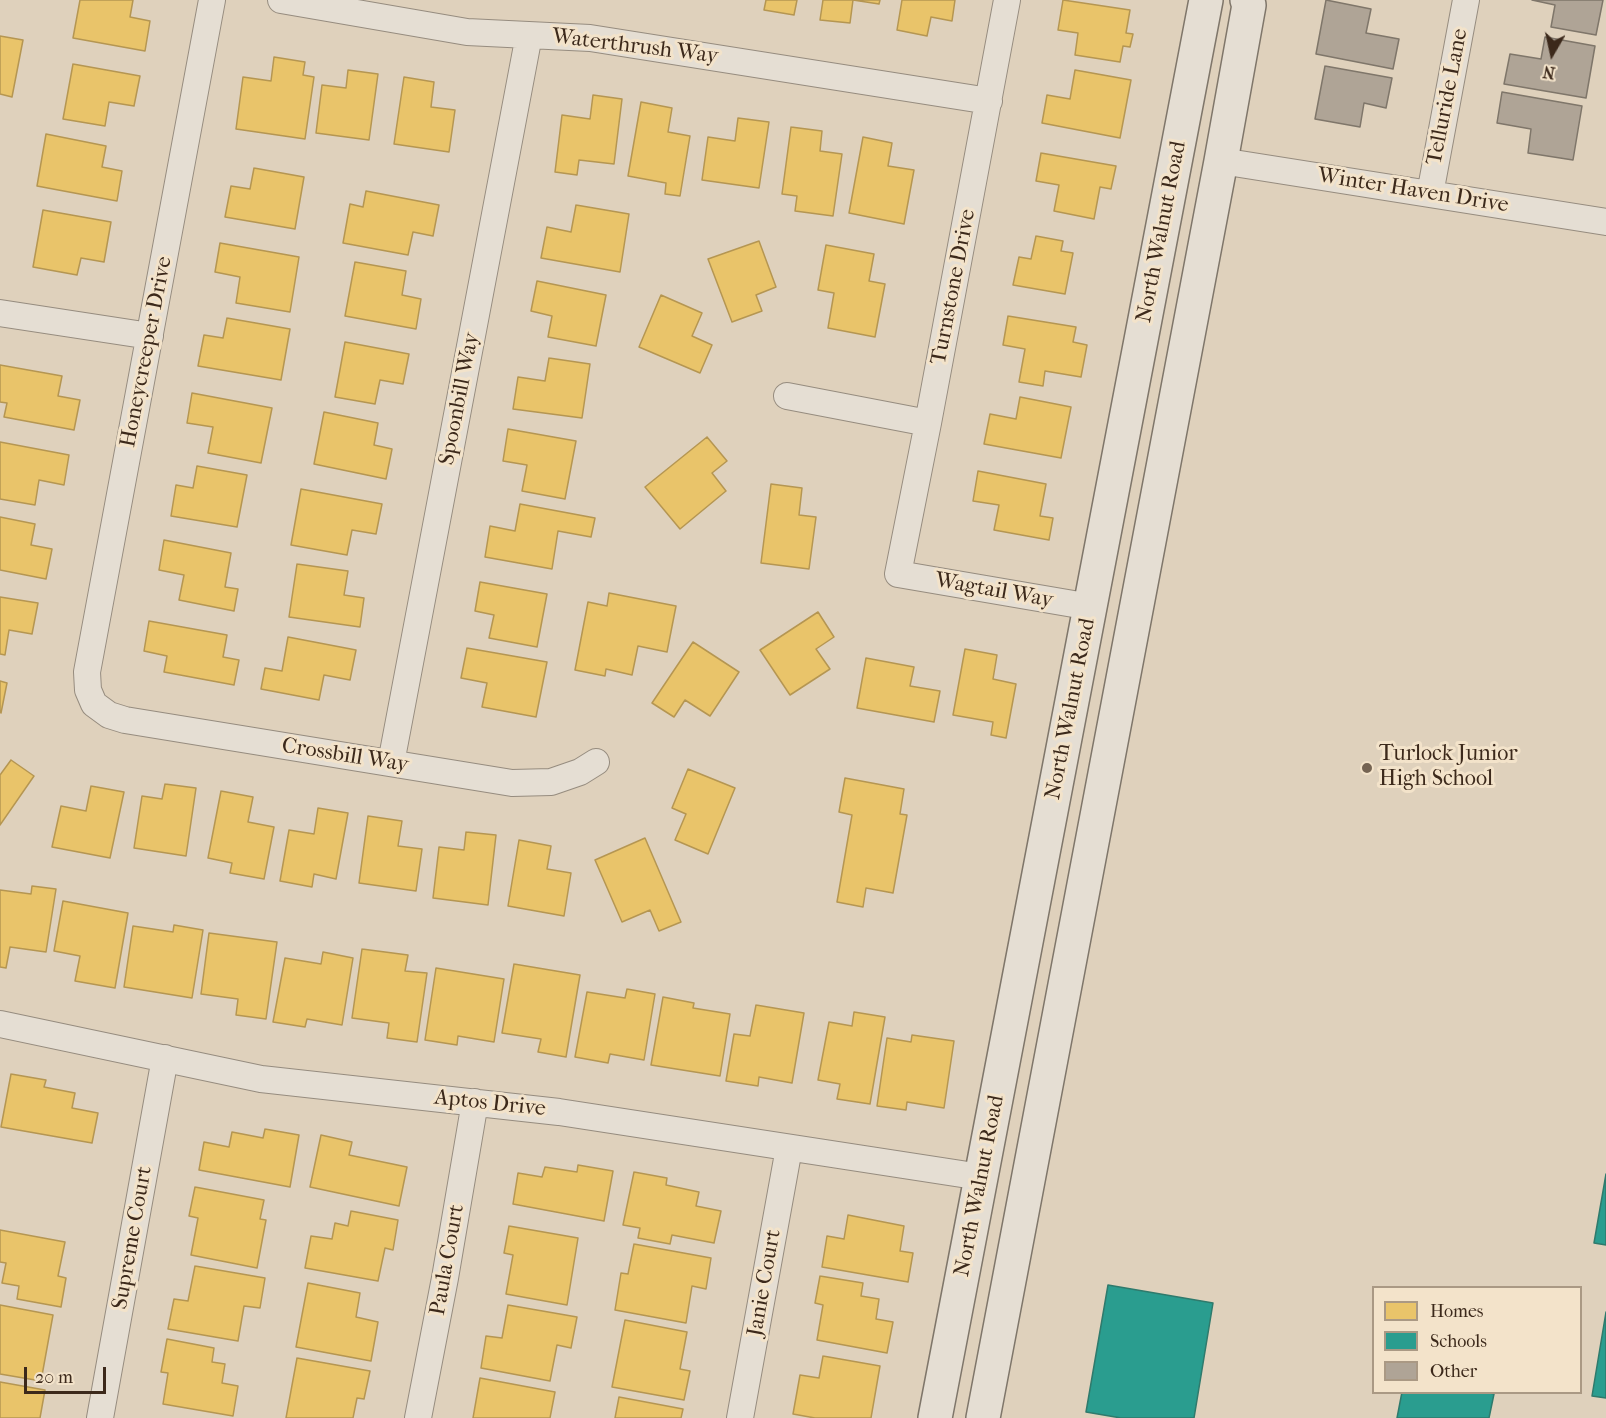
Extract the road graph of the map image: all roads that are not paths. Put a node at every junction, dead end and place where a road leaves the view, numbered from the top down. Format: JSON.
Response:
{"nodes":[{"id":1,"x":212,"y":0,"type":"edge"},
{"id":2,"x":281,"y":0,"type":"edge"},
{"id":3,"x":1007,"y":0,"type":"edge"},
{"id":4,"x":1206,"y":0,"type":"edge"},
{"id":5,"x":1247,"y":0,"type":"edge"},
{"id":6,"x":1466,"y":0,"type":"edge"},
{"id":7,"x":529,"y":35,"type":"junction"},
{"id":8,"x":989,"y":101,"type":"junction"},
{"id":9,"x":1221,"y":161,"type":"junction"},
{"id":10,"x":1430,"y":194,"type":"junction"},
{"id":11,"x":1606,"y":222,"type":"edge"},
{"id":12,"x":0,"y":313,"type":"edge"},
{"id":13,"x":150,"y":336,"type":"junction"},
{"id":14,"x":787,"y":396,"type":"dead end"},
{"id":15,"x":928,"y":423,"type":"junction"},
{"id":16,"x":898,"y":574,"type":"joint"},
{"id":17,"x":1091,"y":608,"type":"junction"},
{"id":18,"x":94,"y":704,"type":"joint"},
{"id":19,"x":596,"y":762,"type":"dead end"},
{"id":20,"x":391,"y":764,"type":"junction"},
{"id":21,"x":0,"y":1023,"type":"edge"},
{"id":22,"x":165,"y":1058,"type":"junction"},
{"id":23,"x":475,"y":1102,"type":"junction"},
{"id":24,"x":789,"y":1148,"type":"junction"},
{"id":25,"x":981,"y":1177,"type":"junction"},
{"id":26,"x":100,"y":1418,"type":"edge"},
{"id":27,"x":418,"y":1418,"type":"edge"},
{"id":28,"x":740,"y":1418,"type":"edge"},
{"id":29,"x":935,"y":1418,"type":"edge"},
{"id":30,"x":983,"y":1418,"type":"edge"}],
"edges":[{"from":1,"to":13,"type":"street","name":"Honeycreeper Drive"},
{"from":2,"to":7,"type":"street","name":"Waterthrush Way"},
{"from":3,"to":8,"type":"street","name":"Turnstone Drive"},
{"from":4,"to":17,"type":"street","name":"North Walnut Road"},
{"from":5,"to":9,"type":"street","name":"North Walnut Road"},
{"from":6,"to":10,"type":"street","name":"Telluride Lane"},
{"from":7,"to":8,"type":"street","name":"Waterthrush Way"},
{"from":7,"to":20,"type":"street","name":"Spoonbill Way"},
{"from":8,"to":15,"type":"street","name":"Turnstone Drive"},
{"from":9,"to":10,"type":"street","name":"Winter Haven Drive"},
{"from":9,"to":30,"type":"street","name":"North Walnut Road"},
{"from":10,"to":11,"type":"street","name":"Winter Haven Drive"},
{"from":12,"to":13,"type":"street"},
{"from":13,"to":18,"type":"street","name":"Honeycreeper Drive"},
{"from":14,"to":15,"type":"street"},
{"from":15,"to":16,"type":"street","name":"Turnstone Drive"},
{"from":16,"to":17,"type":"street","name":"Wagtail Way"},
{"from":17,"to":25,"type":"street","name":"North Walnut Road"},
{"from":18,"to":20,"type":"street","name":"Crossbill Way"},
{"from":19,"to":20,"type":"street","name":"Crossbill Way"},
{"from":21,"to":22,"type":"street","name":"Aptos Drive"},
{"from":22,"to":23,"type":"street","name":"Aptos Drive"},
{"from":22,"to":26,"type":"street","name":"Supreme Court"},
{"from":23,"to":24,"type":"street","name":"Aptos Drive"},
{"from":23,"to":27,"type":"street","name":"Paula Court"},
{"from":24,"to":25,"type":"street","name":"Aptos Drive"},
{"from":24,"to":28,"type":"street","name":"Janie Court"},
{"from":25,"to":29,"type":"street","name":"North Walnut Road"}]}
